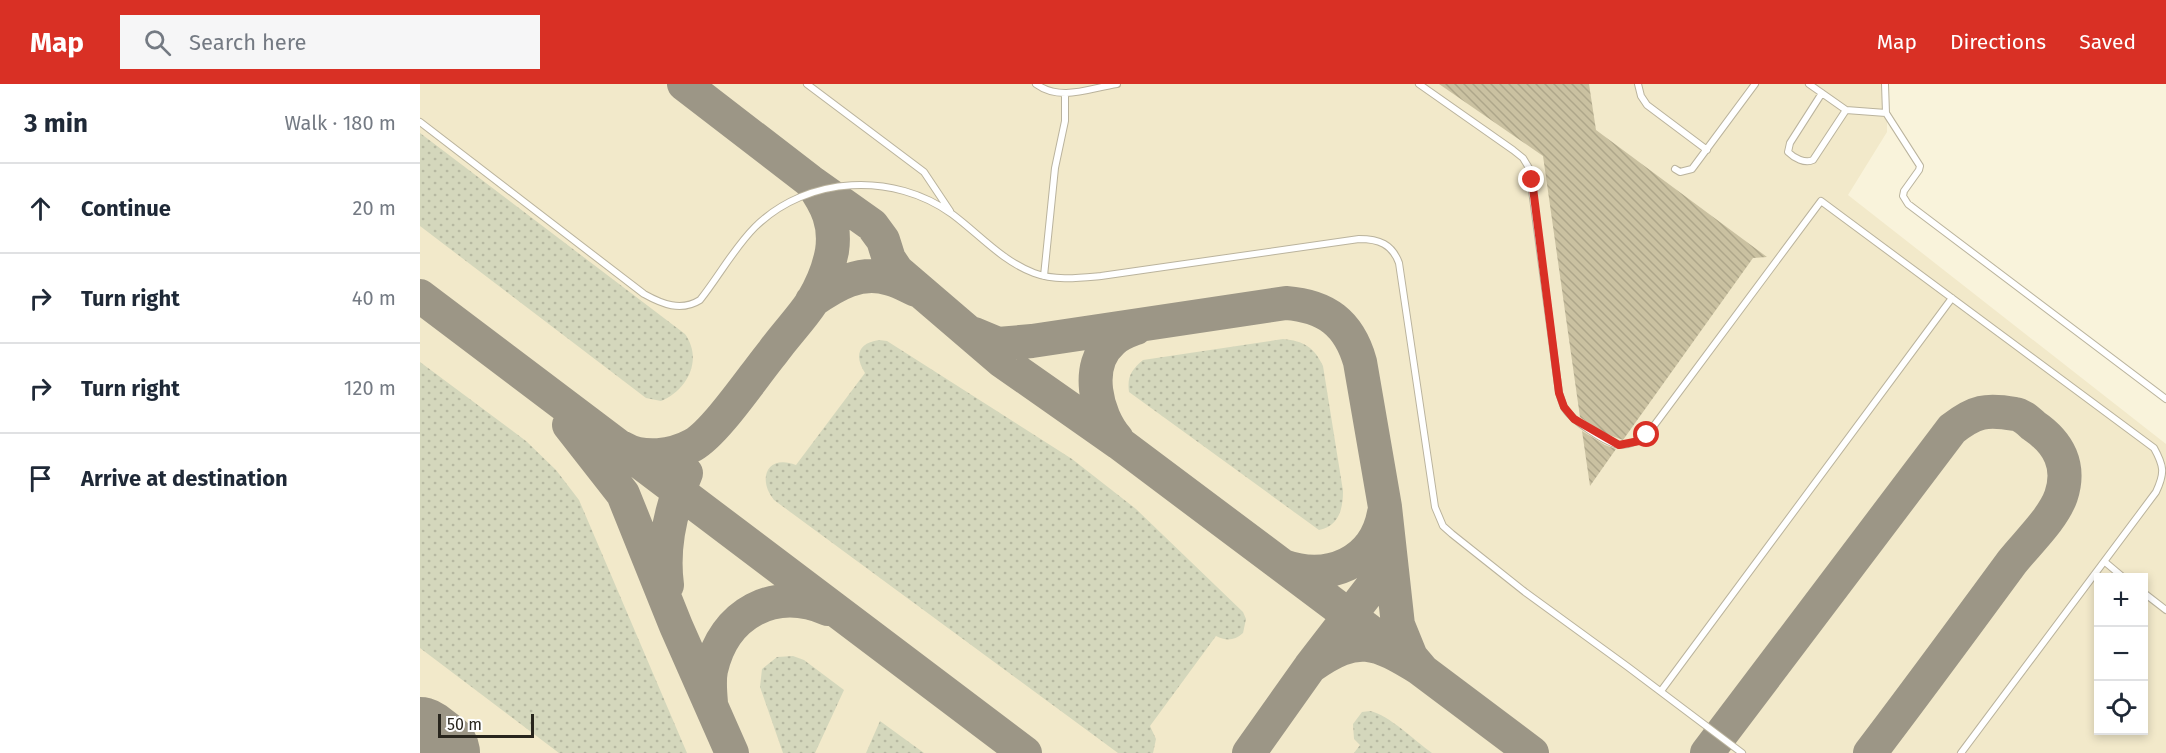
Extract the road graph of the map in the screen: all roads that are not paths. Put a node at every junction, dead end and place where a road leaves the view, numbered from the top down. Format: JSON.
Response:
{"nodes":[{"id":1,"x":807,"y":84,"type":"edge"},
{"id":2,"x":1036,"y":84,"type":"edge"},
{"id":3,"x":1117,"y":84,"type":"edge"},
{"id":4,"x":1419,"y":84,"type":"edge"},
{"id":5,"x":1638,"y":84,"type":"edge"},
{"id":6,"x":1755,"y":84,"type":"edge"},
{"id":7,"x":1809,"y":84,"type":"edge"},
{"id":8,"x":1885,"y":84,"type":"edge"},
{"id":9,"x":1822,"y":93,"type":"junction"},
{"id":10,"x":1065,"y":95,"type":"junction"},
{"id":11,"x":1846,"y":110,"type":"junction"},
{"id":12,"x":1886,"y":113,"type":"junction"},
{"id":13,"x":420,"y":122,"type":"edge"},
{"id":14,"x":1707,"y":150,"type":"junction"},
{"id":15,"x":1676,"y":169,"type":"dead end"},
{"id":16,"x":952,"y":214,"type":"junction"},
{"id":17,"x":1044,"y":276,"type":"junction"},
{"id":18,"x":1952,"y":298,"type":"junction"},
{"id":19,"x":2166,"y":399,"type":"edge"},
{"id":20,"x":2104,"y":562,"type":"junction"},
{"id":21,"x":2118,"y":573,"type":"edge"},
{"id":22,"x":2148,"y":596,"type":"edge"},
{"id":23,"x":2166,"y":610,"type":"edge"},
{"id":24,"x":1661,"y":691,"type":"junction"},
{"id":25,"x":1742,"y":753,"type":"edge"},
{"id":26,"x":1961,"y":753,"type":"edge"}],
"edges":[{"from":1,"to":16,"type":"lane"},
{"from":2,"to":10,"type":"lane"},
{"from":3,"to":10,"type":"lane"},
{"from":4,"to":18,"type":"lane"},
{"from":5,"to":14,"type":"lane"},
{"from":6,"to":14,"type":"lane"},
{"from":7,"to":9,"type":"lane"},
{"from":8,"to":12,"type":"lane"},
{"from":9,"to":11,"type":"lane"},
{"from":9,"to":11,"type":"lane"},
{"from":10,"to":17,"type":"lane"},
{"from":11,"to":12,"type":"lane"},
{"from":12,"to":19,"type":"lane"},
{"from":13,"to":16,"type":"lane"},
{"from":14,"to":15,"type":"lane"},
{"from":16,"to":17,"type":"lane"},
{"from":17,"to":24,"type":"lane"},
{"from":18,"to":20,"type":"lane"},
{"from":18,"to":24,"type":"lane"},
{"from":20,"to":21,"type":"lane"},
{"from":20,"to":26,"type":"lane"},
{"from":22,"to":23,"type":"lane"},
{"from":24,"to":25,"type":"lane"}]}
